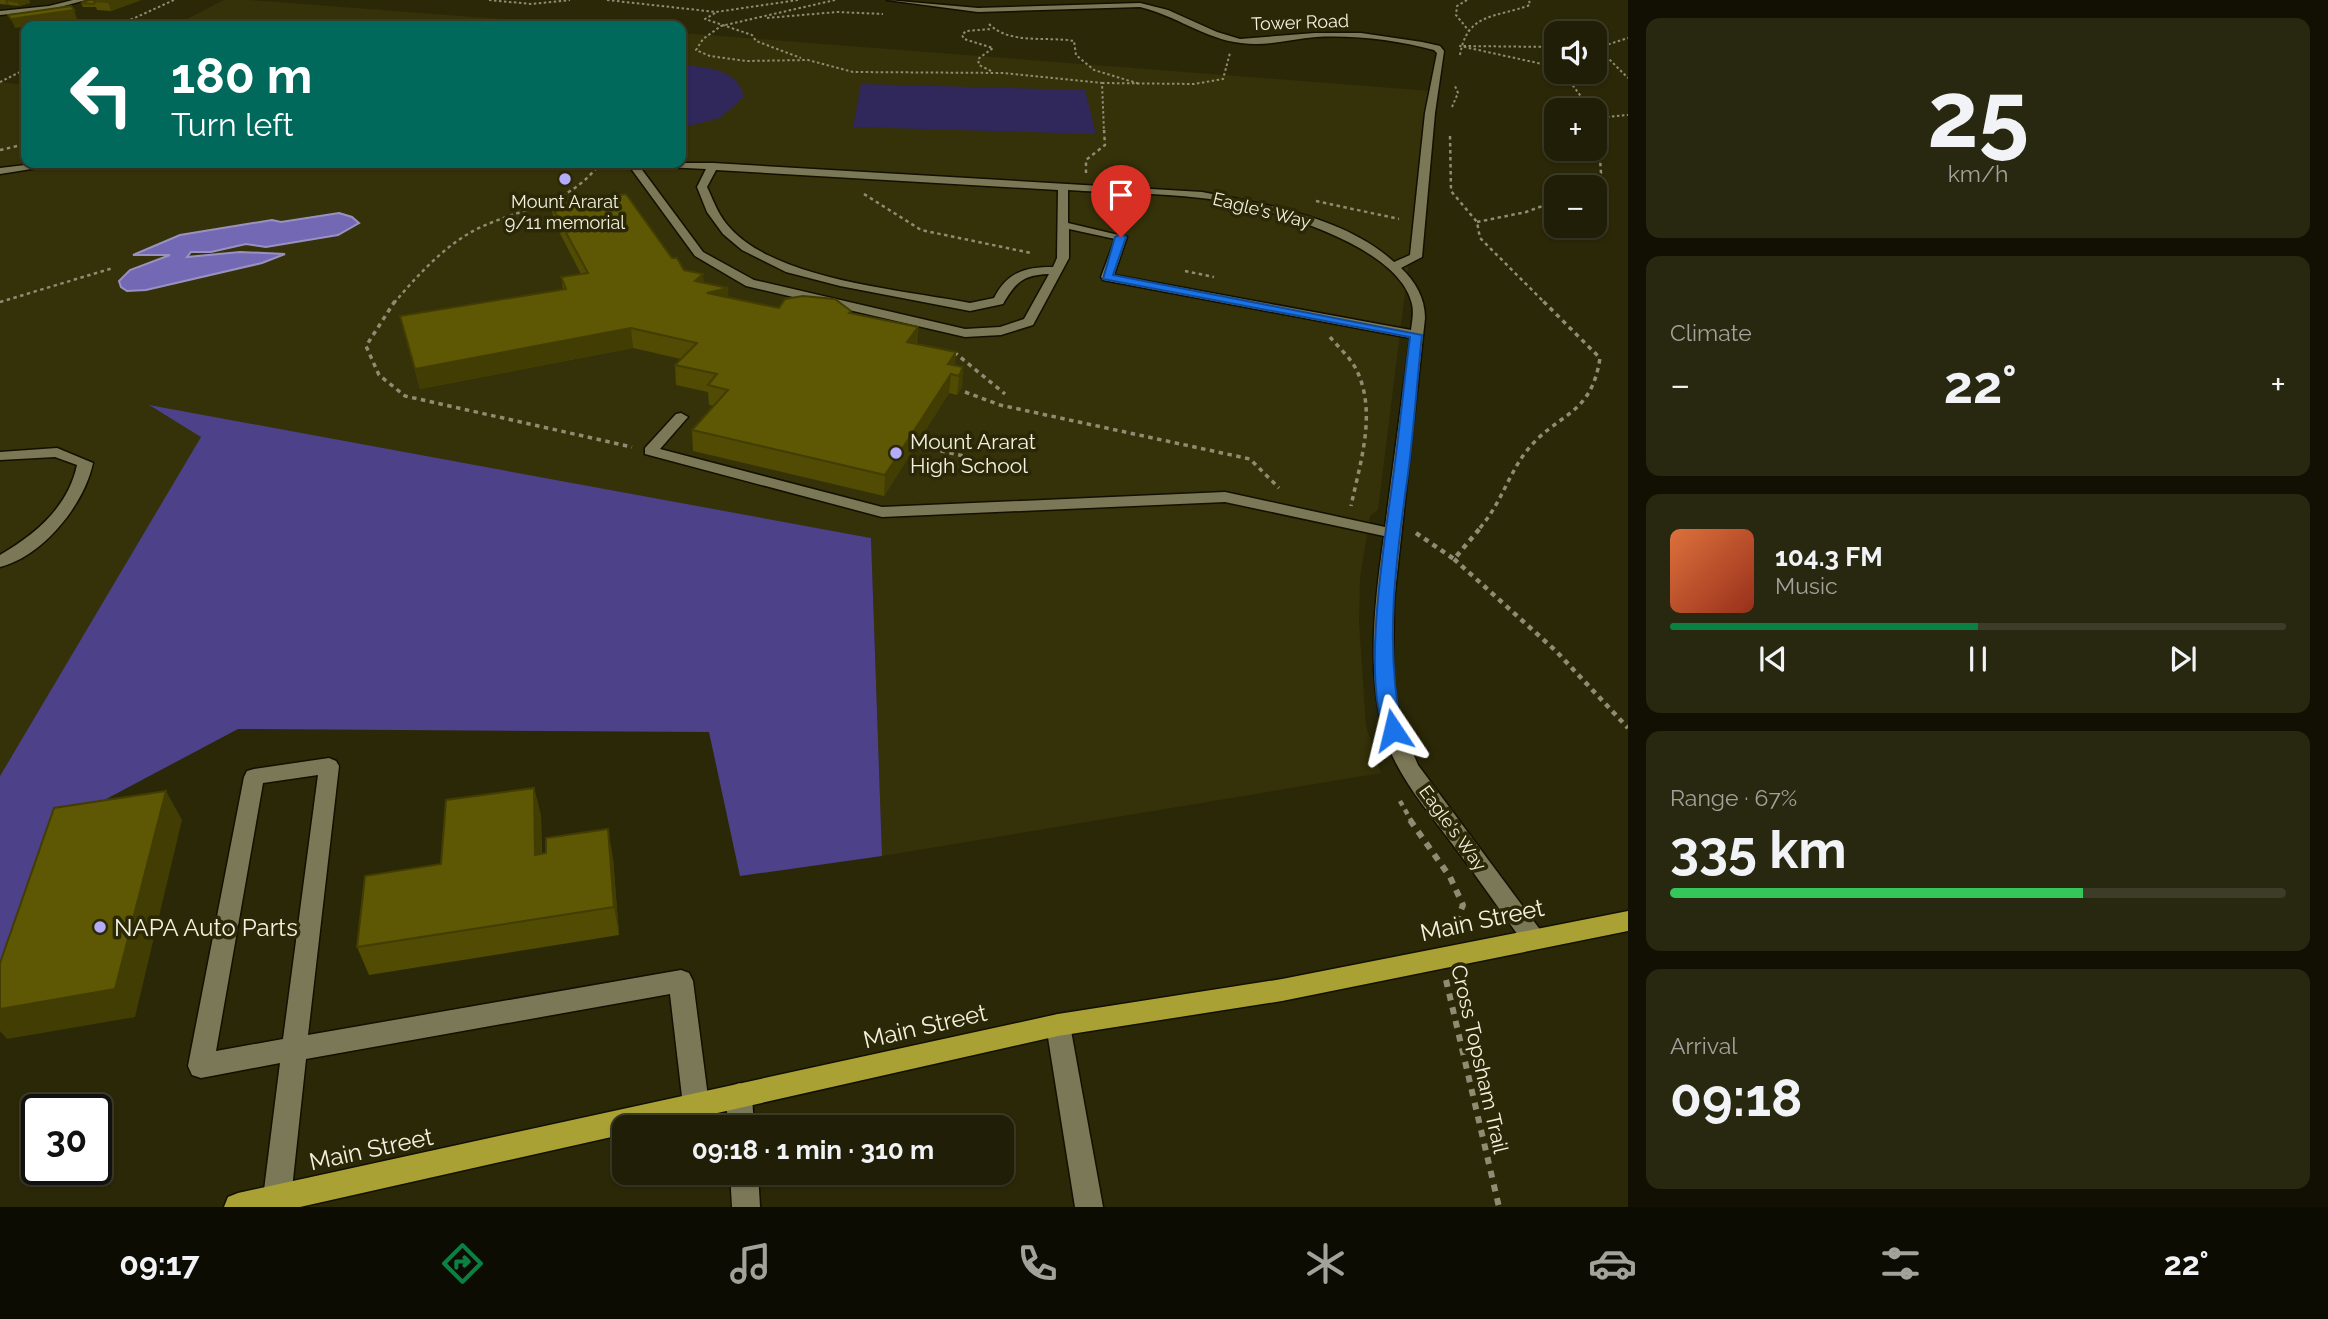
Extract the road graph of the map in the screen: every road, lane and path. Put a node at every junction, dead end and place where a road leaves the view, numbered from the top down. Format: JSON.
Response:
{"nodes":[{"id":1,"x":82,"y":0,"type":"edge"},
{"id":2,"x":174,"y":0,"type":"edge"},
{"id":3,"x":489,"y":0,"type":"edge"},
{"id":4,"x":570,"y":0,"type":"edge"},
{"id":5,"x":607,"y":0,"type":"edge"},
{"id":6,"x":798,"y":0,"type":"edge"},
{"id":7,"x":835,"y":0,"type":"edge"},
{"id":8,"x":891,"y":0,"type":"edge"},
{"id":9,"x":1467,"y":0,"type":"edge"},
{"id":10,"x":1530,"y":0,"type":"edge"},
{"id":11,"x":716,"y":12,"type":"junction"},
{"id":12,"x":0,"y":13,"type":"edge"},
{"id":13,"x":893,"y":14,"type":"dead end"},
{"id":14,"x":756,"y":18,"type":"junction"},
{"id":15,"x":128,"y":21,"type":"edge"},
{"id":16,"x":985,"y":21,"type":"dead end"},
{"id":17,"x":721,"y":26,"type":"junction"},
{"id":18,"x":992,"y":29,"type":"junction"},
{"id":19,"x":1469,"y":31,"type":"junction"},
{"id":20,"x":1628,"y":38,"type":"edge"},
{"id":21,"x":1234,"y":40,"type":"junction"},
{"id":22,"x":1460,"y":46,"type":"junction"},
{"id":23,"x":1607,"y":46,"type":"edge"},
{"id":24,"x":1544,"y":47,"type":"edge"},
{"id":25,"x":1607,"y":57,"type":"edge"},
{"id":26,"x":1459,"y":59,"type":"dead end"},
{"id":27,"x":808,"y":60,"type":"junction"},
{"id":28,"x":1544,"y":66,"type":"edge"},
{"id":29,"x":21,"y":72,"type":"edge"},
{"id":30,"x":993,"y":72,"type":"junction"},
{"id":31,"x":1628,"y":78,"type":"edge"},
{"id":32,"x":1454,"y":80,"type":"dead end"},
{"id":33,"x":0,"y":82,"type":"edge"},
{"id":34,"x":1102,"y":83,"type":"junction"},
{"id":35,"x":1140,"y":84,"type":"junction"},
{"id":36,"x":1449,"y":115,"type":"dead end"},
{"id":37,"x":1628,"y":115,"type":"edge"},
{"id":38,"x":1607,"y":117,"type":"edge"},
{"id":39,"x":1449,"y":128,"type":"dead end"},
{"id":40,"x":21,"y":145,"type":"edge"},
{"id":41,"x":0,"y":150,"type":"edge"},
{"id":42,"x":686,"y":165,"type":"edge"},
{"id":43,"x":713,"y":166,"type":"junction"},
{"id":44,"x":24,"y":168,"type":"edge"},
{"id":45,"x":596,"y":168,"type":"edge"},
{"id":46,"x":636,"y":168,"type":"edge"},
{"id":47,"x":0,"y":171,"type":"edge"},
{"id":48,"x":1063,"y":185,"type":"junction"},
{"id":49,"x":1086,"y":187,"type":"junction"},
{"id":50,"x":854,"y":188,"type":"dead end"},
{"id":51,"x":1544,"y":205,"type":"edge"},
{"id":52,"x":1476,"y":222,"type":"junction"},
{"id":53,"x":1063,"y":226,"type":"junction"},
{"id":54,"x":1060,"y":264,"type":"junction"},
{"id":55,"x":1393,"y":267,"type":"junction"},
{"id":56,"x":113,"y":268,"type":"dead end"},
{"id":57,"x":1180,"y":270,"type":"dead end"},
{"id":58,"x":1217,"y":278,"type":"dead end"},
{"id":59,"x":0,"y":302,"type":"edge"},
{"id":60,"x":1329,"y":319,"type":"junction"},
{"id":61,"x":1416,"y":335,"type":"junction"},
{"id":62,"x":951,"y":350,"type":"edge"},
{"id":63,"x":965,"y":392,"type":"dead end"},
{"id":64,"x":1004,"y":394,"type":"dead end"},
{"id":65,"x":681,"y":417,"type":"dead end"},
{"id":66,"x":923,"y":447,"type":"dead end"},
{"id":67,"x":650,"y":451,"type":"junction"},
{"id":68,"x":0,"y":456,"type":"edge"},
{"id":69,"x":968,"y":457,"type":"dead end"},
{"id":70,"x":1288,"y":498,"type":"dead end"},
{"id":71,"x":1367,"y":522,"type":"junction"},
{"id":72,"x":1391,"y":528,"type":"junction"},
{"id":73,"x":1454,"y":559,"type":"junction"},
{"id":74,"x":0,"y":562,"type":"edge"},
{"id":75,"x":1628,"y":728,"type":"edge"},
{"id":76,"x":1397,"y":795,"type":"dead end"},
{"id":77,"x":1628,"y":921,"type":"edge"},
{"id":78,"x":1533,"y":938,"type":"junction"},
{"id":79,"x":1441,"y":957,"type":"junction"},
{"id":80,"x":1058,"y":1025,"type":"junction"},
{"id":81,"x":294,"y":1049,"type":"junction"},
{"id":82,"x":739,"y":1096,"type":"junction"},
{"id":83,"x":696,"y":1105,"type":"junction"},
{"id":84,"x":740,"y":1115,"type":"edge"},
{"id":85,"x":745,"y":1185,"type":"edge"},
{"id":86,"x":277,"y":1198,"type":"junction"},
{"id":87,"x":238,"y":1207,"type":"edge"},
{"id":88,"x":746,"y":1207,"type":"edge"},
{"id":89,"x":1089,"y":1207,"type":"edge"},
{"id":90,"x":1499,"y":1207,"type":"edge"}],
"edges":[{"from":1,"to":12,"type":"street"},
{"from":2,"to":15,"type":"path"},
{"from":3,"to":4,"type":"path"},
{"from":5,"to":11,"type":"path"},
{"from":6,"to":11,"type":"path"},
{"from":7,"to":14,"type":"path"},
{"from":8,"to":21,"type":"street","name":"Tower Road"},
{"from":9,"to":19,"type":"path"},
{"from":10,"to":19,"type":"path"},
{"from":11,"to":17,"type":"path"},
{"from":13,"to":14,"type":"path"},
{"from":14,"to":17,"type":"path"},
{"from":16,"to":18,"type":"path"},
{"from":17,"to":27,"type":"path"},
{"from":17,"to":27,"type":"path"},
{"from":18,"to":30,"type":"path"},
{"from":18,"to":35,"type":"path"},
{"from":19,"to":22,"type":"path"},
{"from":20,"to":23,"type":"path"},
{"from":21,"to":35,"type":"path"},
{"from":21,"to":55,"type":"street","name":"Tower Road"},
{"from":22,"to":24,"type":"path"},
{"from":22,"to":26,"type":"path"},
{"from":22,"to":28,"type":"path"},
{"from":25,"to":31,"type":"path"},
{"from":27,"to":30,"type":"path"},
{"from":29,"to":33,"type":"path"},
{"from":30,"to":34,"type":"path"},
{"from":32,"to":36,"type":"path"},
{"from":34,"to":35,"type":"path"},
{"from":34,"to":49,"type":"path"},
{"from":37,"to":38,"type":"path"},
{"from":39,"to":52,"type":"path"},
{"from":40,"to":41,"type":"path"},
{"from":42,"to":43,"type":"street","name":"Eagle's Way"},
{"from":43,"to":48,"type":"street","name":"Eagle's Way"},
{"from":43,"to":54,"type":"street"},
{"from":44,"to":47,"type":"street"},
{"from":45,"to":67,"type":"path"},
{"from":46,"to":54,"type":"street"},
{"from":48,"to":49,"type":"street","name":"Eagle's Way"},
{"from":48,"to":53,"type":"street"},
{"from":49,"to":55,"type":"street","name":"Eagle's Way"},
{"from":50,"to":54,"type":"path"},
{"from":51,"to":52,"type":"path"},
{"from":52,"to":73,"type":"path"},
{"from":53,"to":54,"type":"street"},
{"from":53,"to":60,"type":"street"},
{"from":55,"to":61,"type":"street","name":"Eagle's Way"},
{"from":56,"to":59,"type":"path"},
{"from":57,"to":58,"type":"path"},
{"from":60,"to":61,"type":"street"},
{"from":60,"to":71,"type":"path"},
{"from":61,"to":72,"type":"street","name":"Eagle's Way"},
{"from":62,"to":64,"type":"path"},
{"from":63,"to":70,"type":"path"},
{"from":65,"to":67,"type":"street"},
{"from":66,"to":69,"type":"path"},
{"from":67,"to":71,"type":"street"},
{"from":68,"to":74,"type":"street"},
{"from":71,"to":72,"type":"street"},
{"from":72,"to":73,"type":"path"},
{"from":72,"to":78,"type":"street","name":"Eagle's Way"},
{"from":73,"to":75,"type":"path"},
{"from":76,"to":79,"type":"path","name":"Cross Topsham Trail"},
{"from":77,"to":78,"type":"main road","name":"Main Street"},
{"from":78,"to":79,"type":"main road","name":"Main Street"},
{"from":79,"to":80,"type":"main road","name":"Main Street"},
{"from":79,"to":90,"type":"path","name":"Cross Topsham Trail"},
{"from":80,"to":82,"type":"main road","name":"Main Street"},
{"from":80,"to":89,"type":"street"},
{"from":81,"to":81,"type":"street"},
{"from":81,"to":83,"type":"street"},
{"from":81,"to":86,"type":"street"},
{"from":82,"to":83,"type":"main road","name":"Main Street"},
{"from":82,"to":84,"type":"street"},
{"from":83,"to":86,"type":"main road","name":"Main Street"},
{"from":85,"to":88,"type":"street"},
{"from":86,"to":87,"type":"main road","name":"Main Street"}]}
